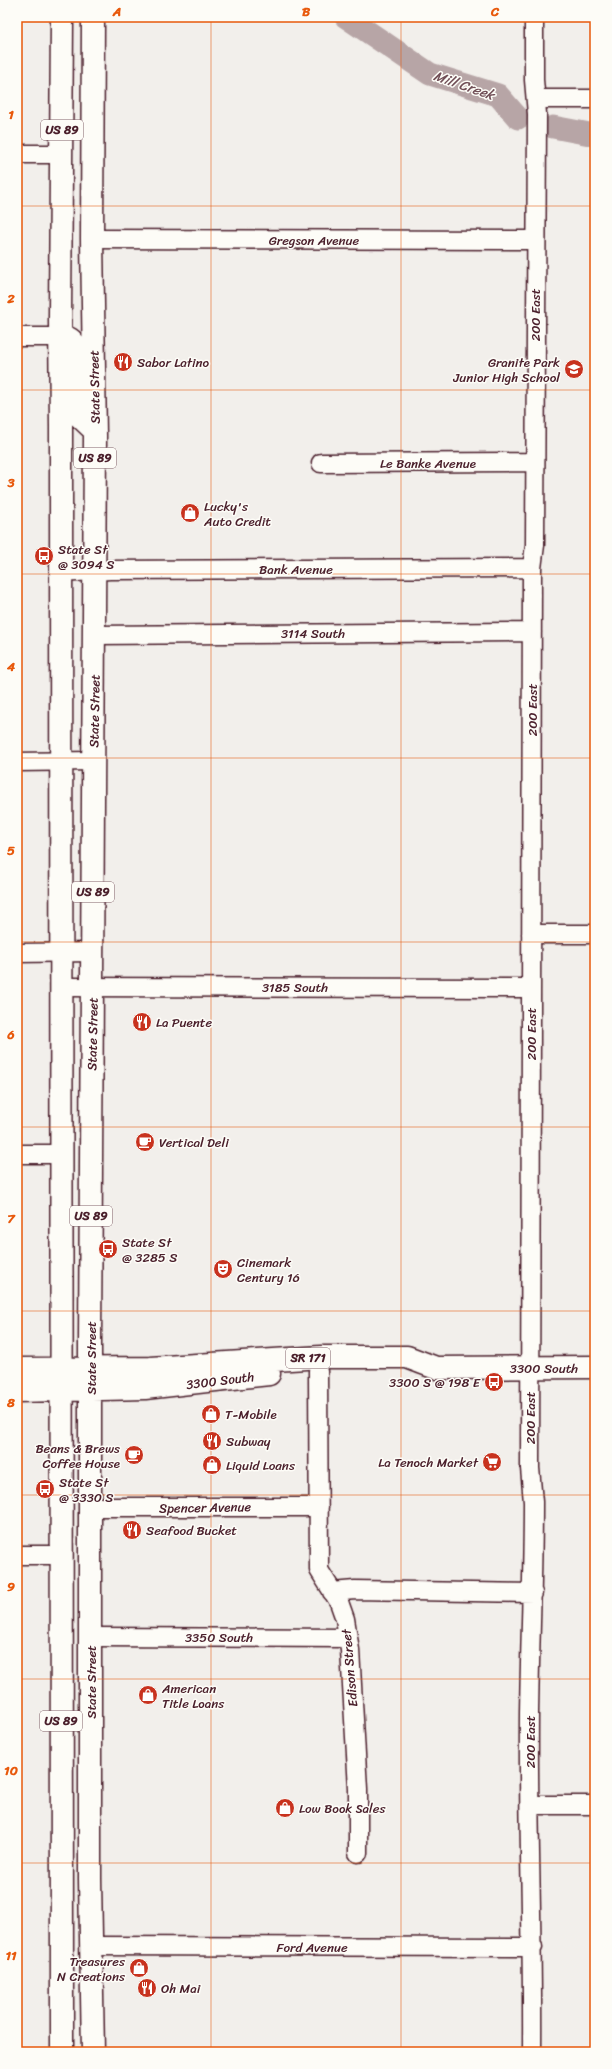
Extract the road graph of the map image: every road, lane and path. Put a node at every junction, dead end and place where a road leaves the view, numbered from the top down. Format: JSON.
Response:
{"nodes":[{"id":1,"x":62,"y":17,"type":"edge"},
{"id":2,"x":92,"y":17,"type":"edge"},
{"id":3,"x":534,"y":17,"type":"edge"},
{"id":4,"x":536,"y":99,"type":"junction"},
{"id":5,"x":595,"y":99,"type":"edge"},
{"id":6,"x":17,"y":154,"type":"edge"},
{"id":7,"x":62,"y":154,"type":"junction"},
{"id":8,"x":92,"y":239,"type":"junction"},
{"id":9,"x":536,"y":240,"type":"junction"},
{"id":10,"x":17,"y":337,"type":"edge"},
{"id":11,"x":60,"y":337,"type":"junction"},
{"id":12,"x":95,"y":431,"type":"junction"},
{"id":13,"x":535,"y":462,"type":"junction"},
{"id":14,"x":321,"y":463,"type":"dead end"},
{"id":15,"x":532,"y":568,"type":"junction"},
{"id":16,"x":94,"y":571,"type":"junction"},
{"id":17,"x":61,"y":573,"type":"junction"},
{"id":18,"x":532,"y":632,"type":"junction"},
{"id":19,"x":94,"y":635,"type":"junction"},
{"id":20,"x":60,"y":761,"type":"junction"},
{"id":21,"x":93,"y":761,"type":"junction"},
{"id":22,"x":17,"y":762,"type":"edge"},
{"id":23,"x":531,"y":934,"type":"junction"},
{"id":24,"x":595,"y":934,"type":"edge"},
{"id":25,"x":93,"y":952,"type":"junction"},
{"id":26,"x":17,"y":953,"type":"edge"},
{"id":27,"x":60,"y":953,"type":"junction"},
{"id":28,"x":60,"y":987,"type":"junction"},
{"id":29,"x":93,"y":987,"type":"junction"},
{"id":30,"x":531,"y":988,"type":"junction"},
{"id":31,"x":17,"y":1154,"type":"edge"},
{"id":32,"x":61,"y":1154,"type":"junction"},
{"id":33,"x":421,"y":1363,"type":"junction"},
{"id":34,"x":595,"y":1367,"type":"edge"},
{"id":35,"x":530,"y":1368,"type":"junction"},
{"id":36,"x":17,"y":1369,"type":"edge"},
{"id":37,"x":62,"y":1369,"type":"junction"},
{"id":38,"x":318,"y":1371,"type":"junction"},
{"id":39,"x":90,"y":1379,"type":"junction"},
{"id":40,"x":17,"y":1391,"type":"edge"},
{"id":41,"x":62,"y":1391,"type":"junction"},
{"id":42,"x":91,"y":1507,"type":"junction"},
{"id":43,"x":319,"y":1507,"type":"junction"},
{"id":44,"x":17,"y":1555,"type":"edge"},
{"id":45,"x":62,"y":1555,"type":"junction"},
{"id":46,"x":332,"y":1592,"type":"junction"},
{"id":47,"x":533,"y":1593,"type":"junction"},
{"id":48,"x":91,"y":1637,"type":"junction"},
{"id":49,"x":348,"y":1638,"type":"junction"},
{"id":50,"x":530,"y":1805,"type":"junction"},
{"id":51,"x":595,"y":1805,"type":"edge"},
{"id":52,"x":358,"y":1853,"type":"dead end"},
{"id":53,"x":91,"y":1946,"type":"junction"},
{"id":54,"x":533,"y":1947,"type":"junction"},
{"id":55,"x":62,"y":2052,"type":"edge"},
{"id":56,"x":93,"y":2052,"type":"edge"},
{"id":57,"x":532,"y":2052,"type":"edge"}],
"edges":[{"from":1,"to":7,"type":"main road","number":"US 89"},
{"from":2,"to":8,"type":"main road","name":"State Street","number":"US 89"},
{"from":3,"to":4,"type":"street","name":"200 East"},
{"from":4,"to":5,"type":"street"},
{"from":4,"to":9,"type":"street","name":"200 East"},
{"from":6,"to":7,"type":"street"},
{"from":7,"to":11,"type":"main road","number":"US 89"},
{"from":8,"to":9,"type":"street","name":"Gregson Avenue"},
{"from":8,"to":12,"type":"main road","name":"State Street","number":"US 89"},
{"from":9,"to":13,"type":"street","name":"200 East"},
{"from":10,"to":11,"type":"street"},
{"from":11,"to":12,"type":"main road"},
{"from":11,"to":17,"type":"main road","number":"US 89"},
{"from":12,"to":16,"type":"main road","name":"State Street","number":"US 89"},
{"from":13,"to":14,"type":"street","name":"Le Banke Avenue"},
{"from":13,"to":15,"type":"street","name":"200 East"},
{"from":15,"to":16,"type":"street","name":"Bank Avenue"},
{"from":15,"to":18,"type":"street","name":"200 East"},
{"from":16,"to":17,"type":"street","name":"Bank Avenue"},
{"from":16,"to":19,"type":"main road","name":"State Street","number":"US 89"},
{"from":17,"to":20,"type":"main road","number":"US 89"},
{"from":18,"to":19,"type":"street","name":"3114 South"},
{"from":18,"to":23,"type":"street","name":"200 East"},
{"from":19,"to":21,"type":"main road","name":"State Street","number":"US 89"},
{"from":20,"to":21,"type":"street"},
{"from":20,"to":22,"type":"street"},
{"from":20,"to":27,"type":"main road","number":"US 89"},
{"from":21,"to":25,"type":"main road","name":"State Street","number":"US 89"},
{"from":23,"to":24,"type":"street"},
{"from":23,"to":30,"type":"street","name":"200 East"},
{"from":25,"to":27,"type":"street"},
{"from":25,"to":29,"type":"main road","name":"State Street","number":"US 89"},
{"from":26,"to":27,"type":"street"},
{"from":27,"to":28,"type":"main road","number":"US 89"},
{"from":28,"to":29,"type":"street","name":"3185 South"},
{"from":28,"to":32,"type":"main road","number":"US 89"},
{"from":29,"to":30,"type":"street","name":"3185 South"},
{"from":29,"to":39,"type":"main road","name":"State Street","number":"US 89"},
{"from":30,"to":35,"type":"street","name":"200 East"},
{"from":31,"to":32,"type":"street"},
{"from":32,"to":37,"type":"main road","number":"US 89"},
{"from":33,"to":35,"type":"main road","name":"3300 South","number":"SR 171"},
{"from":33,"to":38,"type":"main road","name":"3300 South","number":"SR 171"},
{"from":33,"to":39,"type":"main road","name":"3300 South","number":"SR 171"},
{"from":34,"to":35,"type":"main road","name":"3300 South","number":"SR 171"},
{"from":35,"to":47,"type":"street","name":"200 East"},
{"from":36,"to":37,"type":"main road","name":"3300 South","number":"SR 171"},
{"from":37,"to":39,"type":"main road","name":"3300 South","number":"SR 171"},
{"from":37,"to":41,"type":"main road","number":"US 89"},
{"from":38,"to":39,"type":"main road","name":"3300 South","number":"SR 171"},
{"from":38,"to":43,"type":"street","name":"Edison Street"},
{"from":39,"to":41,"type":"main road","name":"3300 South","number":"SR 171"},
{"from":39,"to":42,"type":"main road","name":"State Street","number":"US 89"},
{"from":40,"to":41,"type":"main road","name":"3300 South","number":"SR 171"},
{"from":41,"to":45,"type":"main road","number":"US 89"},
{"from":42,"to":43,"type":"street","name":"Spencer Avenue"},
{"from":42,"to":48,"type":"main road","name":"State Street","number":"US 89"},
{"from":43,"to":46,"type":"street","name":"Edison Street"},
{"from":44,"to":45,"type":"street"},
{"from":45,"to":55,"type":"main road","number":"US 89"},
{"from":46,"to":47,"type":"street"},
{"from":46,"to":49,"type":"street","name":"Edison Street"},
{"from":47,"to":50,"type":"street","name":"200 East"},
{"from":48,"to":49,"type":"street","name":"3350 South"},
{"from":48,"to":53,"type":"main road","name":"State Street","number":"US 89"},
{"from":49,"to":52,"type":"street","name":"Edison Street"},
{"from":50,"to":51,"type":"street"},
{"from":50,"to":54,"type":"street","name":"200 East"},
{"from":53,"to":54,"type":"street","name":"Ford Avenue"},
{"from":53,"to":56,"type":"main road","name":"State Street","number":"US 89"},
{"from":54,"to":57,"type":"street","name":"200 East"}]}
